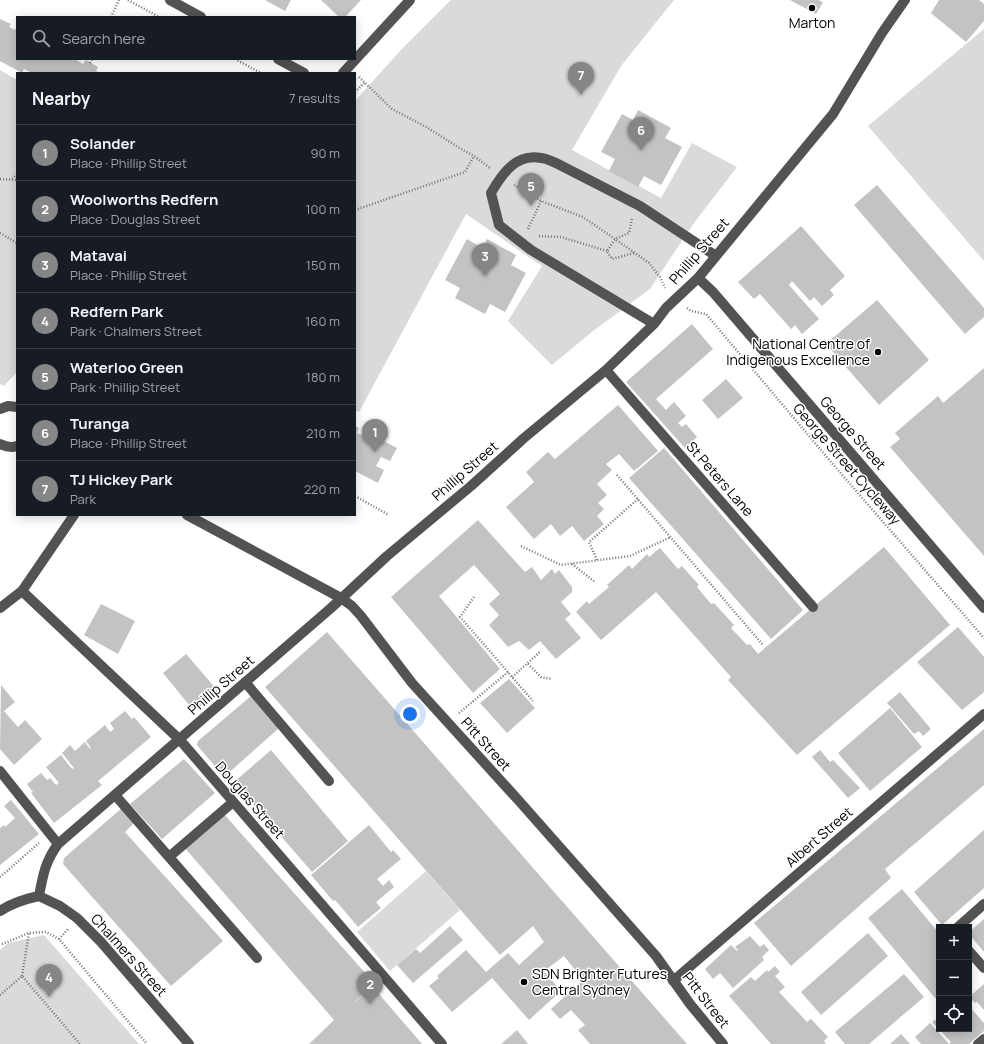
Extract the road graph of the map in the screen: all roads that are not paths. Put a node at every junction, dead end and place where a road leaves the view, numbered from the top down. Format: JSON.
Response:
{"nodes":[{"id":1,"x":170,"y":0,"type":"edge"},
{"id":2,"x":410,"y":0,"type":"edge"},
{"id":3,"x":905,"y":0,"type":"edge"},
{"id":4,"x":199,"y":16,"type":"edge"},
{"id":5,"x":356,"y":59,"type":"edge"},
{"id":6,"x":280,"y":60,"type":"edge"},
{"id":7,"x":355,"y":60,"type":"edge"},
{"id":8,"x":302,"y":72,"type":"edge"},
{"id":9,"x":344,"y":72,"type":"edge"},
{"id":10,"x":716,"y":256,"type":"junction"},
{"id":11,"x":698,"y":278,"type":"junction"},
{"id":12,"x":654,"y":324,"type":"junction"},
{"id":13,"x":606,"y":370,"type":"junction"},
{"id":14,"x":16,"y":407,"type":"edge"},
{"id":15,"x":0,"y":409,"type":"edge"},
{"id":16,"x":0,"y":444,"type":"edge"},
{"id":17,"x":16,"y":446,"type":"edge"},
{"id":18,"x":73,"y":516,"type":"edge"},
{"id":19,"x":189,"y":516,"type":"edge"},
{"id":20,"x":22,"y":591,"type":"junction"},
{"id":21,"x":341,"y":598,"type":"junction"},
{"id":22,"x":813,"y":607,"type":"dead end"},
{"id":23,"x":0,"y":608,"type":"edge"},
{"id":24,"x":984,"y":608,"type":"edge"},
{"id":25,"x":245,"y":682,"type":"junction"},
{"id":26,"x":984,"y":714,"type":"edge"},
{"id":27,"x":180,"y":740,"type":"junction"},
{"id":28,"x":0,"y":771,"type":"edge"},
{"id":29,"x":329,"y":782,"type":"dead end"},
{"id":30,"x":115,"y":795,"type":"junction"},
{"id":31,"x":233,"y":802,"type":"junction"},
{"id":32,"x":58,"y":844,"type":"junction"},
{"id":33,"x":169,"y":857,"type":"junction"},
{"id":34,"x":40,"y":896,"type":"junction"},
{"id":35,"x":984,"y":904,"type":"edge"},
{"id":36,"x":0,"y":911,"type":"edge"},
{"id":37,"x":961,"y":924,"type":"edge"},
{"id":38,"x":972,"y":954,"type":"edge"},
{"id":39,"x":258,"y":958,"type":"dead end"},
{"id":40,"x":984,"y":968,"type":"edge"},
{"id":41,"x":673,"y":981,"type":"junction"},
{"id":42,"x":984,"y":1039,"type":"edge"},
{"id":43,"x":188,"y":1044,"type":"edge"},
{"id":44,"x":442,"y":1044,"type":"edge"},
{"id":45,"x":723,"y":1044,"type":"edge"},
{"id":46,"x":978,"y":1044,"type":"edge"}],
"edges":[{"from":1,"to":4,"type":"street"},
{"from":2,"to":5,"type":"street"},
{"from":3,"to":10,"type":"street","name":"Phillip Street"},
{"from":6,"to":8,"type":"street"},
{"from":7,"to":9,"type":"street"},
{"from":10,"to":11,"type":"street","name":"Phillip Street"},
{"from":10,"to":12,"type":"street"},
{"from":11,"to":12,"type":"street","name":"Phillip Street"},
{"from":11,"to":24,"type":"street","name":"George Street"},
{"from":12,"to":13,"type":"street","name":"Phillip Street"},
{"from":13,"to":21,"type":"street","name":"Phillip Street"},
{"from":13,"to":22,"type":"street","name":"St Peters Lane"},
{"from":14,"to":15,"type":"street"},
{"from":16,"to":17,"type":"street"},
{"from":18,"to":20,"type":"street"},
{"from":19,"to":21,"type":"street","name":"Pitt Street"},
{"from":20,"to":23,"type":"street"},
{"from":20,"to":27,"type":"street","name":"Douglas Street"},
{"from":21,"to":25,"type":"street","name":"Phillip Street"},
{"from":21,"to":41,"type":"street","name":"Pitt Street"},
{"from":25,"to":27,"type":"street","name":"Phillip Street"},
{"from":25,"to":29,"type":"street"},
{"from":26,"to":41,"type":"street","name":"Albert Street"},
{"from":27,"to":30,"type":"street","name":"Phillip Street"},
{"from":27,"to":31,"type":"street","name":"Douglas Street"},
{"from":28,"to":32,"type":"street"},
{"from":30,"to":32,"type":"street","name":"Phillip Street"},
{"from":30,"to":33,"type":"street"},
{"from":31,"to":33,"type":"street"},
{"from":31,"to":44,"type":"street","name":"Douglas Street"},
{"from":32,"to":34,"type":"street","name":"Phillip Street"},
{"from":33,"to":39,"type":"street"},
{"from":34,"to":36,"type":"street"},
{"from":34,"to":43,"type":"street","name":"Chalmers Street"},
{"from":35,"to":37,"type":"street"},
{"from":38,"to":40,"type":"street"},
{"from":41,"to":45,"type":"street","name":"Pitt Street"},
{"from":42,"to":46,"type":"street"}]}
